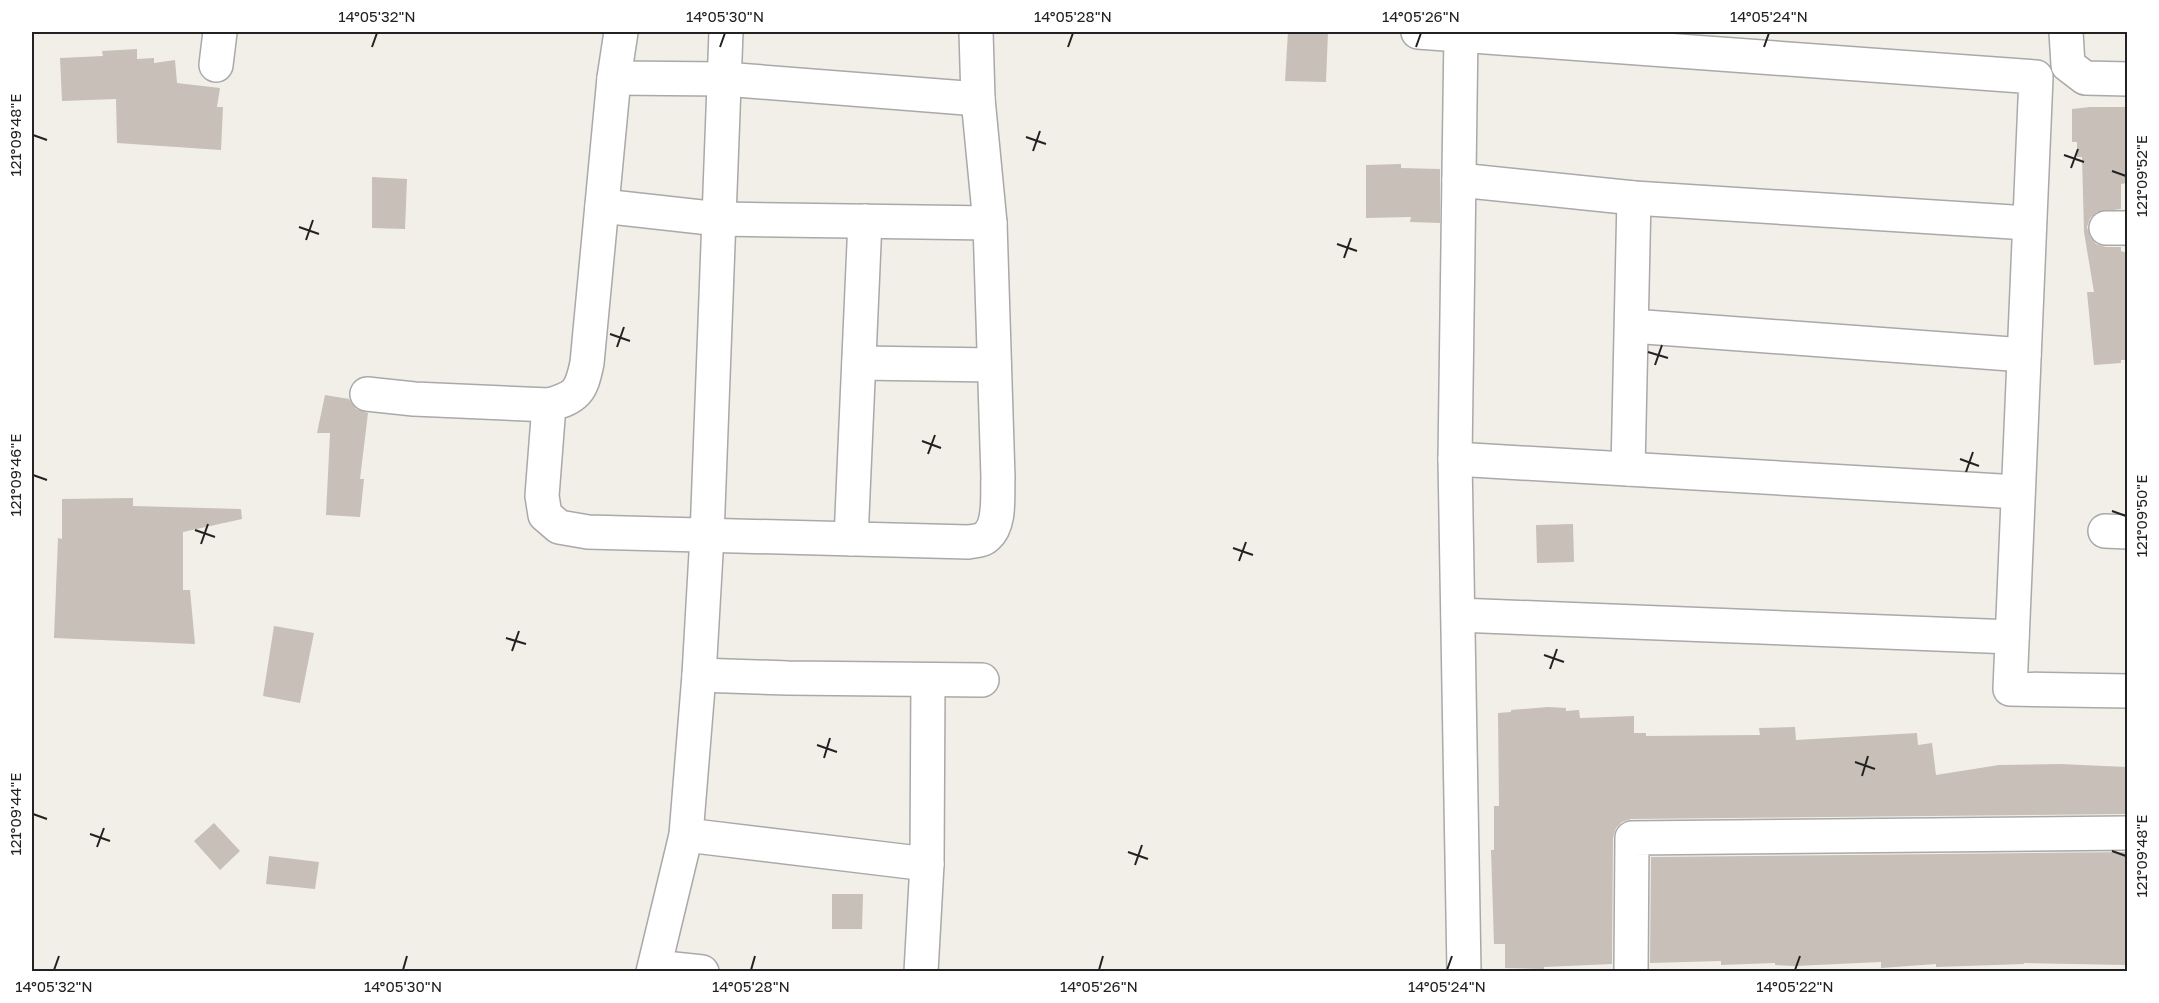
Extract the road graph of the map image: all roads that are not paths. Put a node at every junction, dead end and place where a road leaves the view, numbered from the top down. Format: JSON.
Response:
{"nodes":[{"id":1,"x":220,"y":32,"type":"edge"},
{"id":2,"x":621,"y":32,"type":"edge"},
{"id":3,"x":726,"y":32,"type":"edge"},
{"id":4,"x":976,"y":32,"type":"edge"},
{"id":5,"x":1418,"y":32,"type":"edge"},
{"id":6,"x":2066,"y":32,"type":"edge"},
{"id":7,"x":1461,"y":33,"type":"edge"},
{"id":8,"x":216,"y":65,"type":"dead end"},
{"id":9,"x":614,"y":78,"type":"junction"},
{"id":10,"x":724,"y":79,"type":"junction"},
{"id":11,"x":2127,"y":79,"type":"edge"},
{"id":12,"x":978,"y":99,"type":"junction"},
{"id":13,"x":1459,"y":180,"type":"junction"},
{"id":14,"x":1634,"y":198,"type":"junction"},
{"id":15,"x":602,"y":206,"type":"junction"},
{"id":16,"x":719,"y":219,"type":"junction"},
{"id":17,"x":865,"y":221,"type":"junction"},
{"id":18,"x":990,"y":223,"type":"junction"},
{"id":19,"x":2028,"y":223,"type":"junction"},
{"id":20,"x":1632,"y":326,"type":"junction"},
{"id":21,"x":2024,"y":355,"type":"junction"},
{"id":22,"x":859,"y":363,"type":"junction"},
{"id":23,"x":994,"y":365,"type":"junction"},
{"id":24,"x":367,"y":394,"type":"dead end"},
{"id":25,"x":549,"y":405,"type":"junction"},
{"id":26,"x":1455,"y":459,"type":"junction"},
{"id":27,"x":1628,"y":469,"type":"junction"},
{"id":28,"x":2018,"y":492,"type":"junction"},
{"id":29,"x":707,"y":536,"type":"junction"},
{"id":30,"x":851,"y":539,"type":"junction"},
{"id":31,"x":1458,"y":615,"type":"junction"},
{"id":32,"x":2012,"y":637,"type":"junction"},
{"id":33,"x":699,"y":675,"type":"junction"},
{"id":34,"x":928,"y":680,"type":"junction"},
{"id":35,"x":982,"y":680,"type":"dead end"},
{"id":36,"x":2127,"y":691,"type":"edge"},
{"id":37,"x":2127,"y":833,"type":"edge"},
{"id":38,"x":686,"y":835,"type":"junction"},
{"id":39,"x":927,"y":864,"type":"junction"},
{"id":40,"x":654,"y":969,"type":"edge"},
{"id":41,"x":702,"y":972,"type":"edge"},
{"id":42,"x":921,"y":972,"type":"edge"},
{"id":43,"x":1464,"y":972,"type":"edge"},
{"id":44,"x":1631,"y":972,"type":"edge"}],
"edges":[{"from":1,"to":8,"type":"street"},
{"from":2,"to":9,"type":"street"},
{"from":3,"to":10,"type":"street"},
{"from":4,"to":12,"type":"street"},
{"from":5,"to":7,"type":"street"},
{"from":6,"to":11,"type":"street"},
{"from":7,"to":13,"type":"street"},
{"from":7,"to":19,"type":"street"},
{"from":9,"to":10,"type":"street"},
{"from":9,"to":15,"type":"street"},
{"from":10,"to":12,"type":"street"},
{"from":10,"to":16,"type":"street"},
{"from":12,"to":18,"type":"street"},
{"from":13,"to":14,"type":"street"},
{"from":13,"to":26,"type":"street"},
{"from":14,"to":19,"type":"street"},
{"from":14,"to":20,"type":"street"},
{"from":15,"to":16,"type":"street"},
{"from":15,"to":25,"type":"street"},
{"from":16,"to":17,"type":"street"},
{"from":16,"to":29,"type":"street"},
{"from":17,"to":18,"type":"street"},
{"from":17,"to":22,"type":"street"},
{"from":18,"to":23,"type":"street"},
{"from":19,"to":21,"type":"street"},
{"from":20,"to":21,"type":"street"},
{"from":20,"to":27,"type":"street"},
{"from":21,"to":28,"type":"street"},
{"from":22,"to":23,"type":"street"},
{"from":22,"to":30,"type":"street"},
{"from":23,"to":30,"type":"street"},
{"from":24,"to":25,"type":"street"},
{"from":25,"to":29,"type":"street"},
{"from":26,"to":27,"type":"street"},
{"from":26,"to":31,"type":"street"},
{"from":27,"to":28,"type":"street"},
{"from":28,"to":32,"type":"street"},
{"from":29,"to":30,"type":"street"},
{"from":29,"to":33,"type":"street"},
{"from":31,"to":32,"type":"street"},
{"from":31,"to":43,"type":"street"},
{"from":32,"to":36,"type":"street"},
{"from":33,"to":34,"type":"street"},
{"from":33,"to":38,"type":"street"},
{"from":34,"to":35,"type":"street"},
{"from":34,"to":39,"type":"street"},
{"from":37,"to":44,"type":"street"},
{"from":38,"to":39,"type":"street"},
{"from":38,"to":40,"type":"street"},
{"from":39,"to":42,"type":"street"},
{"from":40,"to":41,"type":"street"}]}
